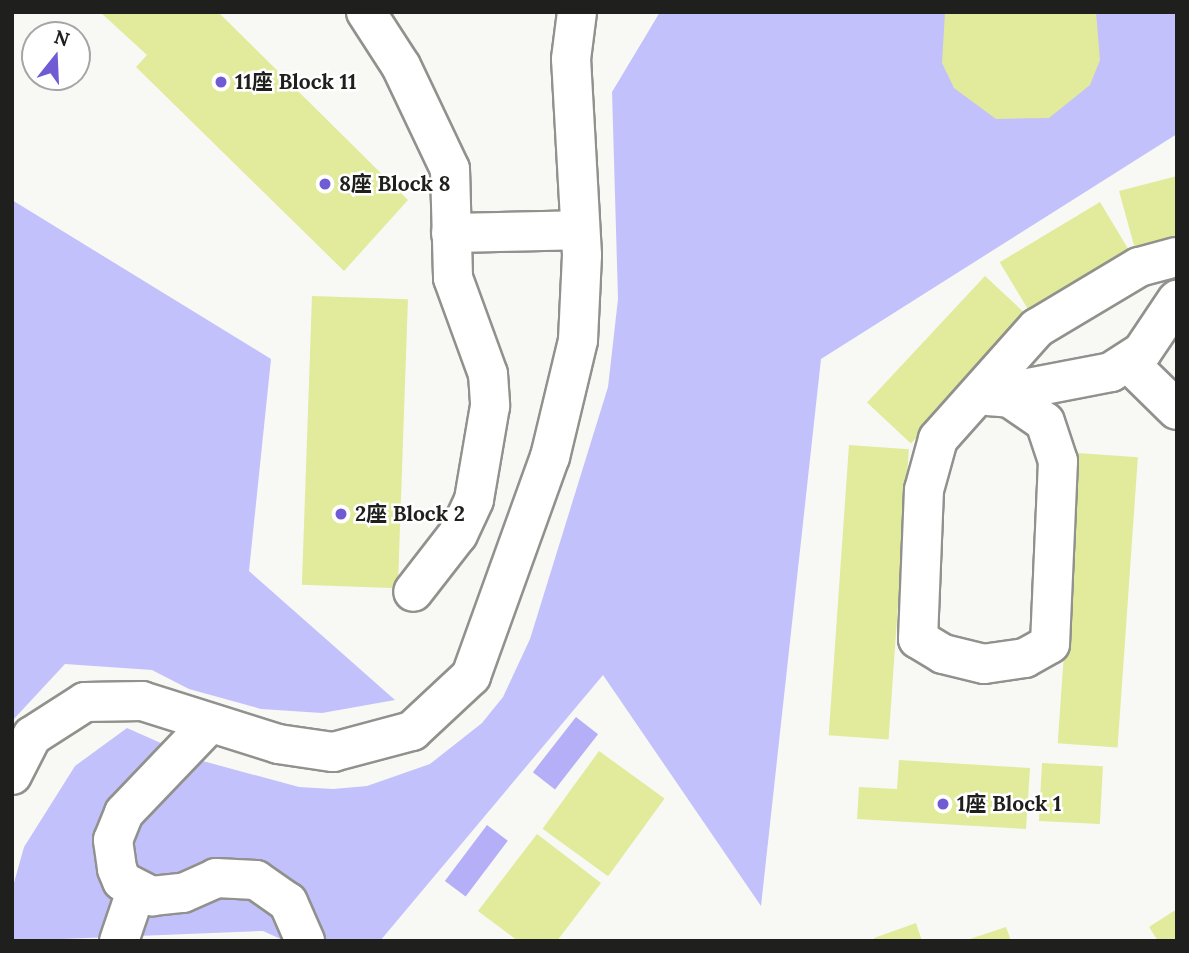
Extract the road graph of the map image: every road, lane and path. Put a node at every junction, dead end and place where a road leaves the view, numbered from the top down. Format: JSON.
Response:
{"nodes":[{"id":1,"x":366,"y":12,"type":"edge"},
{"id":2,"x":577,"y":12,"type":"edge"},
{"id":3,"x":580,"y":230,"type":"junction"},
{"id":4,"x":451,"y":233,"type":"junction"},
{"id":5,"x":1177,"y":257,"type":"edge"},
{"id":6,"x":1177,"y":300,"type":"edge"},
{"id":7,"x":1129,"y":363,"type":"junction"},
{"id":8,"x":979,"y":397,"type":"junction"},
{"id":9,"x":1177,"y":410,"type":"edge"},
{"id":10,"x":413,"y":592,"type":"dead end"},
{"id":11,"x":209,"y":724,"type":"junction"},
{"id":12,"x":12,"y":775,"type":"edge"},
{"id":13,"x":136,"y":891,"type":"junction"},
{"id":14,"x":119,"y":941,"type":"edge"},
{"id":15,"x":305,"y":941,"type":"edge"}],
"edges":[{"from":1,"to":4,"type":"street"},
{"from":2,"to":3,"type":"street"},
{"from":3,"to":4,"type":"street"},
{"from":3,"to":11,"type":"street"},
{"from":4,"to":10,"type":"street"},
{"from":5,"to":8,"type":"street"},
{"from":6,"to":7,"type":"street"},
{"from":7,"to":8,"type":"street"},
{"from":7,"to":9,"type":"street"},
{"from":8,"to":8,"type":"street"},
{"from":11,"to":12,"type":"street"},
{"from":11,"to":13,"type":"street"},
{"from":13,"to":14,"type":"street"},
{"from":13,"to":15,"type":"street"}]}
